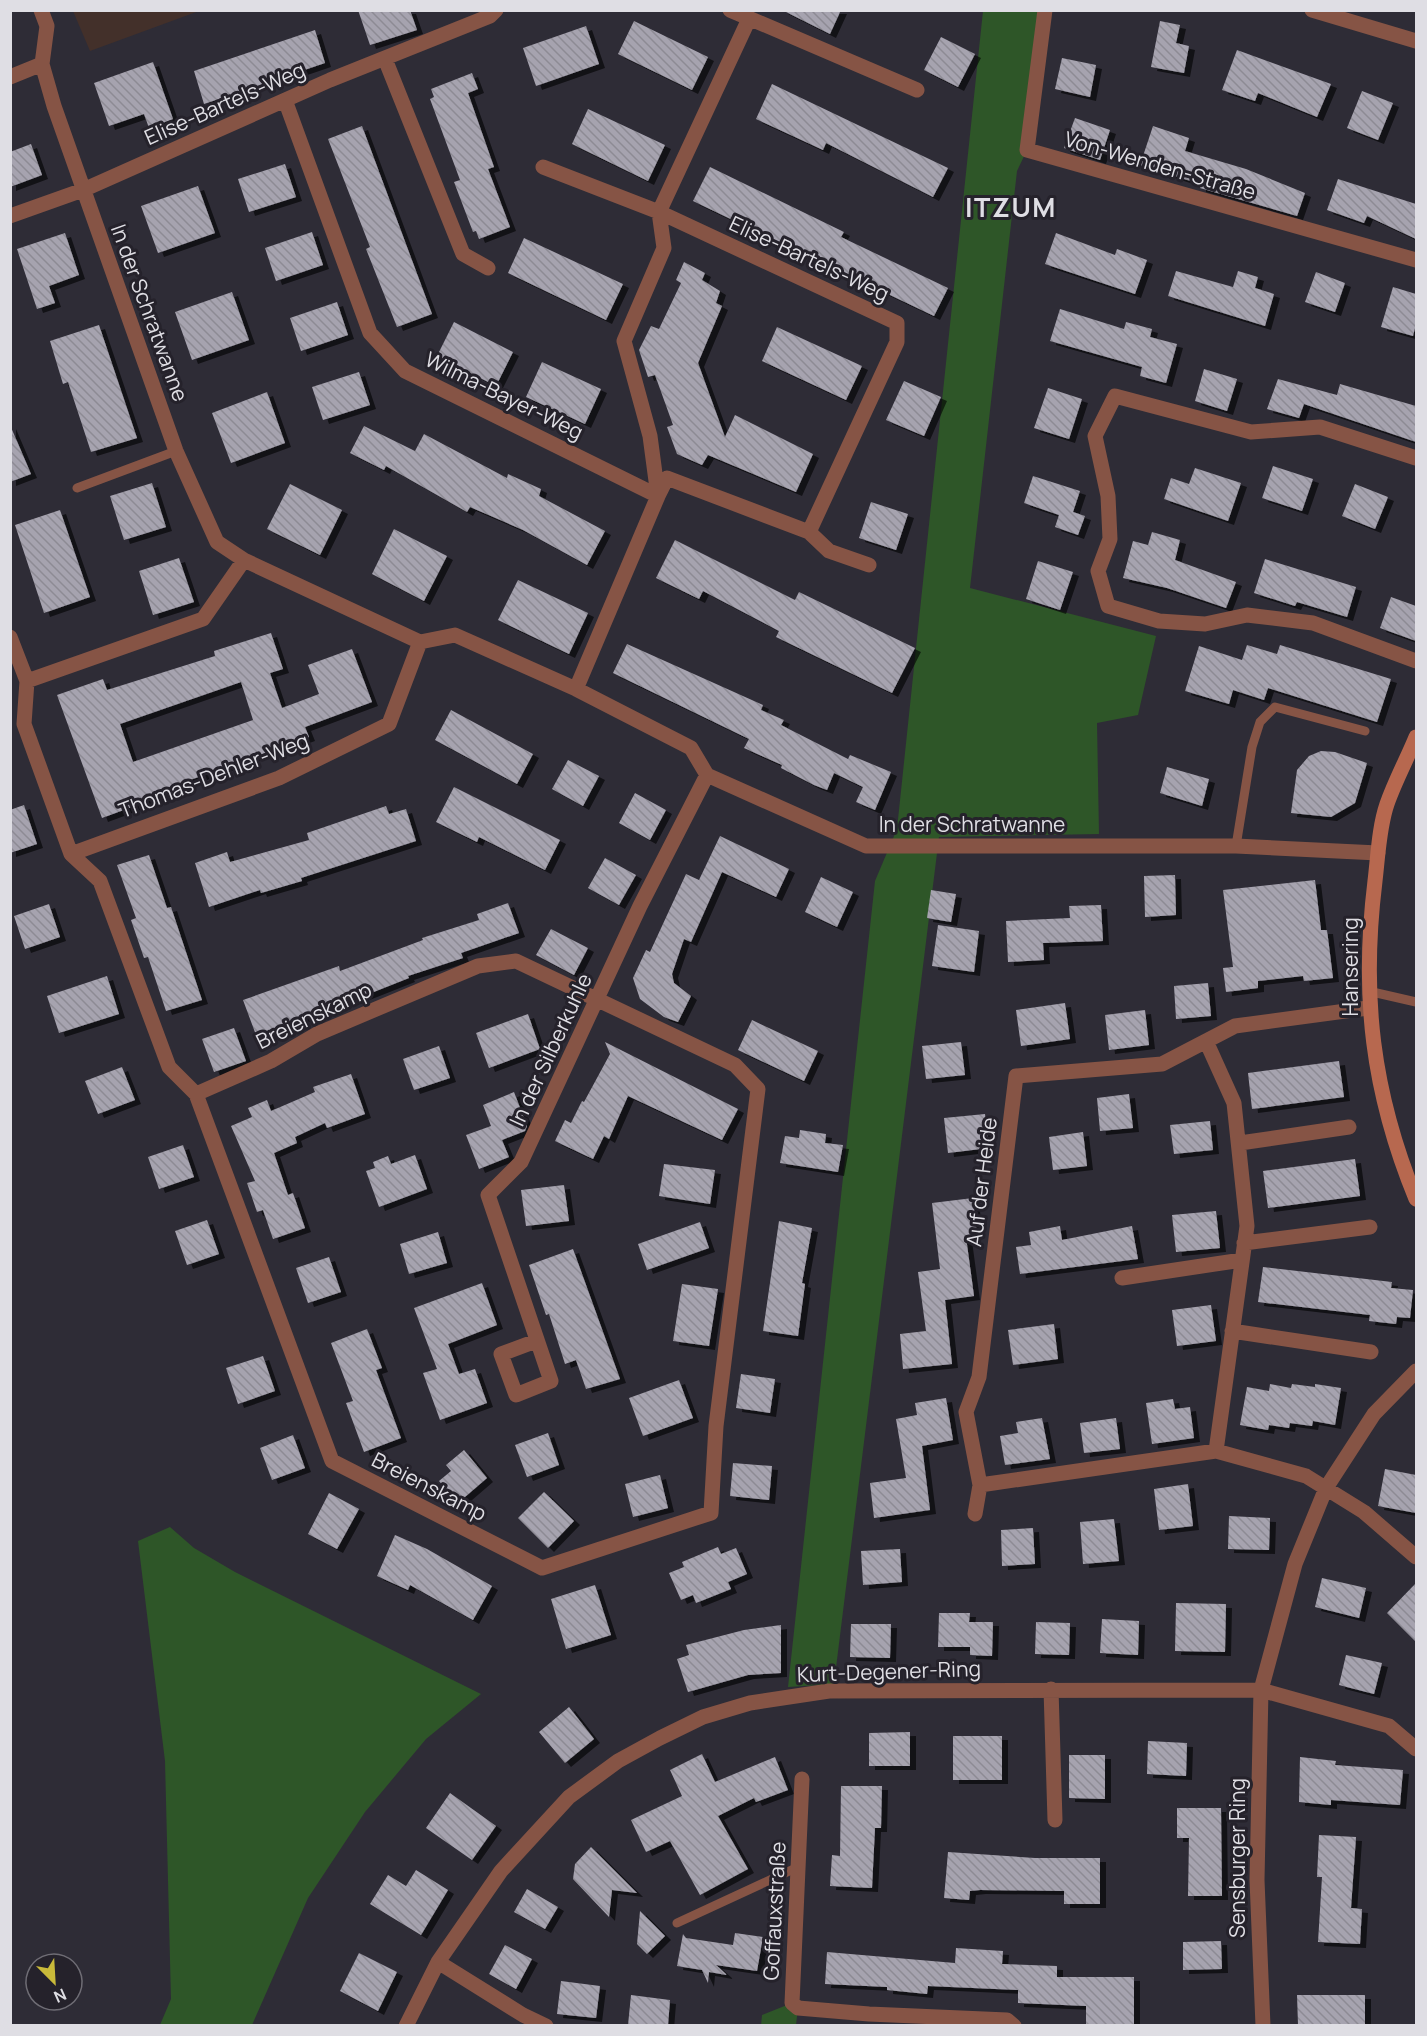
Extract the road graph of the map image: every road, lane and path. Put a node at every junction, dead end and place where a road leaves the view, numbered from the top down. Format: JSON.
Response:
{"nodes":[{"id":1,"x":41,"y":10,"type":"edge"},
{"id":2,"x":496,"y":10,"type":"edge"},
{"id":3,"x":730,"y":10,"type":"edge"},
{"id":4,"x":1045,"y":10,"type":"edge"},
{"id":5,"x":1312,"y":10,"type":"edge"},
{"id":6,"x":749,"y":19,"type":"junction"},
{"id":7,"x":1416,"y":41,"type":"edge"},
{"id":8,"x":385,"y":58,"type":"junction"},
{"id":9,"x":42,"y":64,"type":"junction"},
{"id":10,"x":10,"y":77,"type":"edge"},
{"id":11,"x":917,"y":90,"type":"dead end"},
{"id":12,"x":285,"y":100,"type":"junction"},
{"id":13,"x":543,"y":167,"type":"dead end"},
{"id":14,"x":82,"y":190,"type":"junction"},
{"id":15,"x":659,"y":212,"type":"junction"},
{"id":16,"x":10,"y":216,"type":"edge"},
{"id":17,"x":1416,"y":260,"type":"edge"},
{"id":18,"x":488,"y":268,"type":"dead end"},
{"id":19,"x":176,"y":451,"type":"junction"},
{"id":20,"x":1416,"y":458,"type":"edge"},
{"id":21,"x":77,"y":488,"type":"dead end"},
{"id":22,"x":658,"y":496,"type":"junction"},
{"id":23,"x":810,"y":532,"type":"junction"},
{"id":24,"x":244,"y":560,"type":"junction"},
{"id":25,"x":869,"y":565,"type":"dead end"},
{"id":26,"x":10,"y":637,"type":"edge"},
{"id":27,"x":420,"y":642,"type":"junction"},
{"id":28,"x":1416,"y":661,"type":"edge"},
{"id":29,"x":27,"y":681,"type":"junction"},
{"id":30,"x":576,"y":689,"type":"junction"},
{"id":31,"x":1365,"y":731,"type":"dead end"},
{"id":32,"x":1416,"y":737,"type":"edge"},
{"id":33,"x":707,"y":776,"type":"junction"},
{"id":34,"x":1236,"y":846,"type":"junction"},
{"id":35,"x":1378,"y":853,"type":"junction"},
{"id":36,"x":71,"y":854,"type":"junction"},
{"id":37,"x":1368,"y":992,"type":"junction"},
{"id":38,"x":597,"y":1000,"type":"junction"},
{"id":39,"x":1416,"y":1002,"type":"edge"},
{"id":40,"x":1368,"y":1008,"type":"junction"},
{"id":41,"x":1206,"y":1041,"type":"junction"},
{"id":42,"x":196,"y":1095,"type":"junction"},
{"id":43,"x":1349,"y":1127,"type":"dead end"},
{"id":44,"x":1240,"y":1143,"type":"junction"},
{"id":45,"x":1416,"y":1199,"type":"edge"},
{"id":46,"x":1370,"y":1227,"type":"dead end"},
{"id":47,"x":1244,"y":1243,"type":"junction"},
{"id":48,"x":1242,"y":1260,"type":"junction"},
{"id":49,"x":1122,"y":1278,"type":"dead end"},
{"id":50,"x":1232,"y":1331,"type":"junction"},
{"id":51,"x":536,"y":1341,"type":"dead end"},
{"id":52,"x":1371,"y":1352,"type":"dead end"},
{"id":53,"x":1416,"y":1371,"type":"edge"},
{"id":54,"x":1216,"y":1451,"type":"junction"},
{"id":55,"x":980,"y":1485,"type":"junction"},
{"id":56,"x":1326,"y":1488,"type":"junction"},
{"id":57,"x":975,"y":1514,"type":"dead end"},
{"id":58,"x":1416,"y":1557,"type":"edge"},
{"id":59,"x":1051,"y":1689,"type":"junction"},
{"id":60,"x":1261,"y":1690,"type":"junction"},
{"id":61,"x":1416,"y":1749,"type":"edge"},
{"id":62,"x":802,"y":1779,"type":"dead end"},
{"id":63,"x":1055,"y":1820,"type":"dead end"},
{"id":64,"x":798,"y":1867,"type":"junction"},
{"id":65,"x":677,"y":1923,"type":"dead end"},
{"id":66,"x":438,"y":1962,"type":"junction"},
{"id":67,"x":868,"y":2020,"type":"edge"},
{"id":68,"x":406,"y":2025,"type":"edge"},
{"id":69,"x":546,"y":2025,"type":"edge"},
{"id":70,"x":1014,"y":2025,"type":"edge"},
{"id":71,"x":1263,"y":2025,"type":"edge"}],
"edges":[{"from":1,"to":9,"type":"street","name":"In der Schratwanne"},
{"from":2,"to":8,"type":"street","name":"Elise-Bartels-Weg"},
{"from":3,"to":6,"type":"street"},
{"from":4,"to":17,"type":"street","name":"Von-Wenden-Straße"},
{"from":5,"to":7,"type":"street"},
{"from":6,"to":11,"type":"street"},
{"from":6,"to":15,"type":"street"},
{"from":8,"to":12,"type":"street","name":"Elise-Bartels-Weg"},
{"from":8,"to":18,"type":"street"},
{"from":9,"to":10,"type":"street"},
{"from":9,"to":14,"type":"street","name":"In der Schratwanne"},
{"from":12,"to":14,"type":"street","name":"Elise-Bartels-Weg"},
{"from":12,"to":22,"type":"street","name":"Wilma-Bayer-Weg"},
{"from":13,"to":15,"type":"street","name":"Elise-Bartels-Weg"},
{"from":14,"to":16,"type":"street"},
{"from":14,"to":19,"type":"street","name":"In der Schratwanne"},
{"from":15,"to":22,"type":"street"},
{"from":15,"to":23,"type":"street","name":"Elise-Bartels-Weg"},
{"from":19,"to":21,"type":"lane"},
{"from":19,"to":24,"type":"street","name":"In der Schratwanne"},
{"from":20,"to":28,"type":"street"},
{"from":22,"to":23,"type":"street"},
{"from":22,"to":30,"type":"street"},
{"from":23,"to":25,"type":"street"},
{"from":24,"to":27,"type":"street","name":"In der Schratwanne"},
{"from":24,"to":29,"type":"street"},
{"from":26,"to":29,"type":"street"},
{"from":27,"to":30,"type":"street"},
{"from":27,"to":36,"type":"street","name":"Thomas-Dehler-Weg"},
{"from":29,"to":36,"type":"street"},
{"from":30,"to":33,"type":"street"},
{"from":31,"to":34,"type":"lane"},
{"from":32,"to":35,"type":"street","name":"Hansering"},
{"from":33,"to":34,"type":"street","name":"In der Schratwanne"},
{"from":33,"to":38,"type":"street","name":"In der Silberkuhle"},
{"from":34,"to":35,"type":"street","name":"In der Schratwanne"},
{"from":35,"to":37,"type":"street","name":"Hansering"},
{"from":36,"to":42,"type":"street"},
{"from":37,"to":39,"type":"lane"},
{"from":37,"to":40,"type":"street","name":"Hansering"},
{"from":38,"to":42,"type":"street","name":"Breienskamp"},
{"from":38,"to":42,"type":"street","name":"Breienskamp"},
{"from":38,"to":51,"type":"street","name":"In der Silberkuhle"},
{"from":40,"to":41,"type":"street","name":"Auf der Heide"},
{"from":40,"to":45,"type":"street","name":"Hansering"},
{"from":41,"to":44,"type":"street"},
{"from":41,"to":55,"type":"street","name":"Auf der Heide"},
{"from":43,"to":44,"type":"street"},
{"from":44,"to":47,"type":"street"},
{"from":46,"to":47,"type":"street"},
{"from":47,"to":48,"type":"street"},
{"from":48,"to":49,"type":"street"},
{"from":48,"to":50,"type":"street"},
{"from":50,"to":52,"type":"street"},
{"from":50,"to":54,"type":"street"},
{"from":53,"to":56,"type":"street","name":"Sensburger Ring"},
{"from":54,"to":55,"type":"street"},
{"from":54,"to":56,"type":"street"},
{"from":55,"to":57,"type":"street","name":"Auf der Heide"},
{"from":56,"to":58,"type":"street"},
{"from":56,"to":60,"type":"street","name":"Sensburger Ring"},
{"from":59,"to":60,"type":"street","name":"Kurt-Degener-Ring"},
{"from":59,"to":63,"type":"street"},
{"from":59,"to":66,"type":"street","name":"Kurt-Degener-Ring"},
{"from":60,"to":61,"type":"street"},
{"from":60,"to":71,"type":"street","name":"Sensburger Ring"},
{"from":62,"to":64,"type":"street","name":"Goffauxstraße"},
{"from":64,"to":65,"type":"lane"},
{"from":64,"to":67,"type":"street","name":"Goffauxstraße"},
{"from":66,"to":68,"type":"street","name":"Kurt-Degener-Ring"},
{"from":66,"to":69,"type":"street"},
{"from":67,"to":70,"type":"street","name":"Goffauxstraße"}]}
